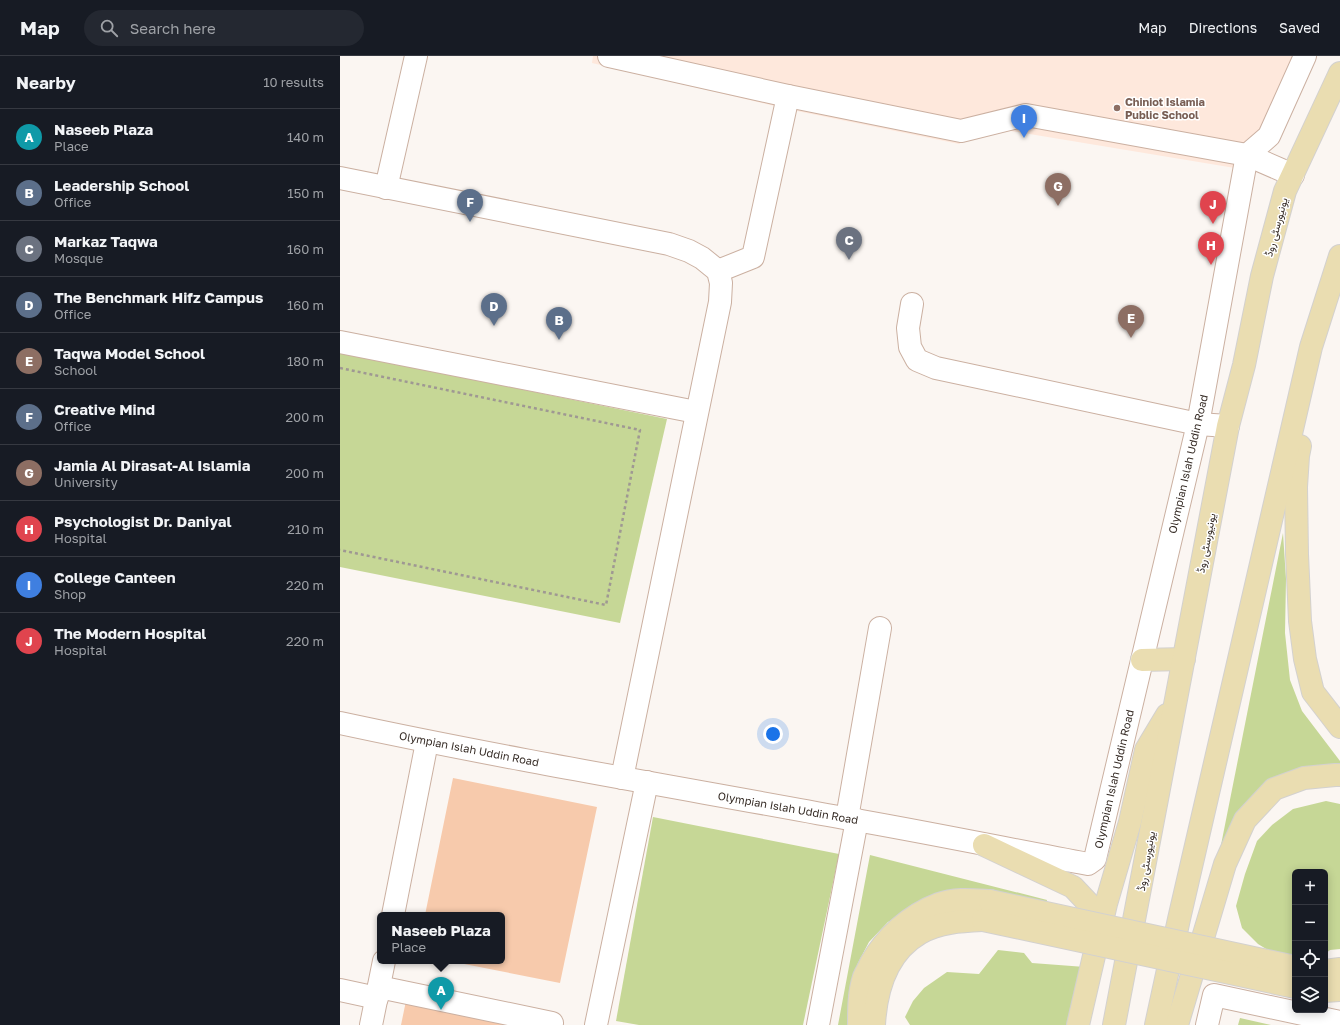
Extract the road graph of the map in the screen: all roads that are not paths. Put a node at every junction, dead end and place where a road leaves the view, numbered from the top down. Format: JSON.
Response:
{"nodes":[{"id":1,"x":416,"y":56,"type":"edge"},
{"id":2,"x":609,"y":56,"type":"edge"},
{"id":3,"x":1305,"y":56,"type":"edge"},
{"id":4,"x":1340,"y":73,"type":"edge"},
{"id":5,"x":788,"y":96,"type":"junction"},
{"id":6,"x":1247,"y":155,"type":"junction"},
{"id":7,"x":1293,"y":175,"type":"junction"},
{"id":8,"x":340,"y":178,"type":"edge"},
{"id":9,"x":386,"y":188,"type":"junction"},
{"id":10,"x":1340,"y":256,"type":"edge"},
{"id":11,"x":718,"y":271,"type":"junction"},
{"id":12,"x":1334,"y":293,"type":"edge"},
{"id":13,"x":912,"y":304,"type":"dead end"},
{"id":14,"x":340,"y":342,"type":"edge"},
{"id":15,"x":1311,"y":347,"type":"junction"},
{"id":16,"x":696,"y":412,"type":"junction"},
{"id":17,"x":1198,"y":424,"type":"junction"},
{"id":18,"x":1228,"y":426,"type":"junction"},
{"id":19,"x":880,"y":628,"type":"dead end"},
{"id":20,"x":1184,"y":659,"type":"junction"},
{"id":21,"x":1142,"y":660,"type":"junction"},
{"id":22,"x":1176,"y":701,"type":"junction"},
{"id":23,"x":340,"y":724,"type":"edge"},
{"id":24,"x":1340,"y":727,"type":"edge"},
{"id":25,"x":427,"y":742,"type":"junction"},
{"id":26,"x":1340,"y":776,"type":"edge"},
{"id":27,"x":622,"y":778,"type":"junction"},
{"id":28,"x":647,"y":782,"type":"junction"},
{"id":29,"x":852,"y":819,"type":"junction"},
{"id":30,"x":984,"y":845,"type":"junction"},
{"id":31,"x":986,"y":911,"type":"junction"},
{"id":32,"x":394,"y":912,"type":"edge"},
{"id":33,"x":1101,"y":928,"type":"junction"},
{"id":34,"x":383,"y":964,"type":"edge"},
{"id":35,"x":1292,"y":966,"type":"edge"},
{"id":36,"x":1340,"y":969,"type":"edge"},
{"id":37,"x":1328,"y":971,"type":"edge"},
{"id":38,"x":1292,"y":986,"type":"edge"},
{"id":39,"x":340,"y":990,"type":"edge"},
{"id":40,"x":1340,"y":990,"type":"edge"},
{"id":41,"x":1328,"y":991,"type":"edge"},
{"id":42,"x":378,"y":993,"type":"junction"},
{"id":43,"x":1340,"y":1022,"type":"edge"},
{"id":44,"x":552,"y":1023,"type":"dead end"},
{"id":45,"x":371,"y":1025,"type":"edge"},
{"id":46,"x":596,"y":1025,"type":"edge"},
{"id":47,"x":818,"y":1025,"type":"edge"},
{"id":48,"x":859,"y":1025,"type":"edge"},
{"id":49,"x":874,"y":1025,"type":"edge"},
{"id":50,"x":1078,"y":1025,"type":"edge"},
{"id":51,"x":1114,"y":1025,"type":"edge"},
{"id":52,"x":1156,"y":1025,"type":"edge"},
{"id":53,"x":1177,"y":1025,"type":"edge"},
{"id":54,"x":1207,"y":1025,"type":"edge"}],
"edges":[{"from":1,"to":9,"type":"street"},
{"from":2,"to":5,"type":"street"},
{"from":3,"to":6,"type":"street"},
{"from":4,"to":7,"type":"main road","name":"یونیورسٹی روڈ"},
{"from":5,"to":6,"type":"street"},
{"from":5,"to":11,"type":"street"},
{"from":6,"to":7,"type":"street"},
{"from":6,"to":17,"type":"street","name":"Olympian Islah Uddin Road"},
{"from":7,"to":18,"type":"main road","name":"یونیورسٹی روڈ"},
{"from":8,"to":9,"type":"street"},
{"from":9,"to":11,"type":"street"},
{"from":10,"to":12,"type":"main road"},
{"from":11,"to":16,"type":"street"},
{"from":12,"to":15,"type":"main road"},
{"from":13,"to":17,"type":"street"},
{"from":14,"to":16,"type":"street"},
{"from":15,"to":24,"type":"main road"},
{"from":15,"to":52,"type":"main road"},
{"from":16,"to":27,"type":"street"},
{"from":17,"to":18,"type":"street"},
{"from":17,"to":21,"type":"street","name":"Olympian Islah Uddin Road"},
{"from":18,"to":20,"type":"main road","name":"یونیورسٹی روڈ"},
{"from":19,"to":29,"type":"street"},
{"from":20,"to":21,"type":"main road"},
{"from":20,"to":22,"type":"main road","name":"یونیورسٹی روڈ"},
{"from":21,"to":30,"type":"street","name":"Olympian Islah Uddin Road"},
{"from":22,"to":33,"type":"main road"},
{"from":22,"to":51,"type":"main road","name":"یونیورسٹی روڈ"},
{"from":23,"to":25,"type":"street","name":"Olympian Islah Uddin Road"},
{"from":25,"to":27,"type":"street","name":"Olympian Islah Uddin Road"},
{"from":25,"to":32,"type":"street"},
{"from":26,"to":53,"type":"main road"},
{"from":27,"to":28,"type":"street","name":"Olympian Islah Uddin Road"},
{"from":28,"to":29,"type":"street","name":"Olympian Islah Uddin Road"},
{"from":28,"to":46,"type":"street"},
{"from":29,"to":30,"type":"street","name":"Olympian Islah Uddin Road"},
{"from":29,"to":47,"type":"street"},
{"from":30,"to":33,"type":"main road"},
{"from":31,"to":35,"type":"main road","bridge":true},
{"from":31,"to":38,"type":"main road","bridge":true},
{"from":31,"to":48,"type":"main road"},
{"from":31,"to":49,"type":"main road"},
{"from":33,"to":50,"type":"main road"},
{"from":34,"to":42,"type":"street"},
{"from":36,"to":37,"type":"main road"},
{"from":39,"to":42,"type":"street"},
{"from":40,"to":41,"type":"main road"},
{"from":42,"to":44,"type":"street"},
{"from":42,"to":45,"type":"street"},
{"from":43,"to":54,"type":"street"}]}
